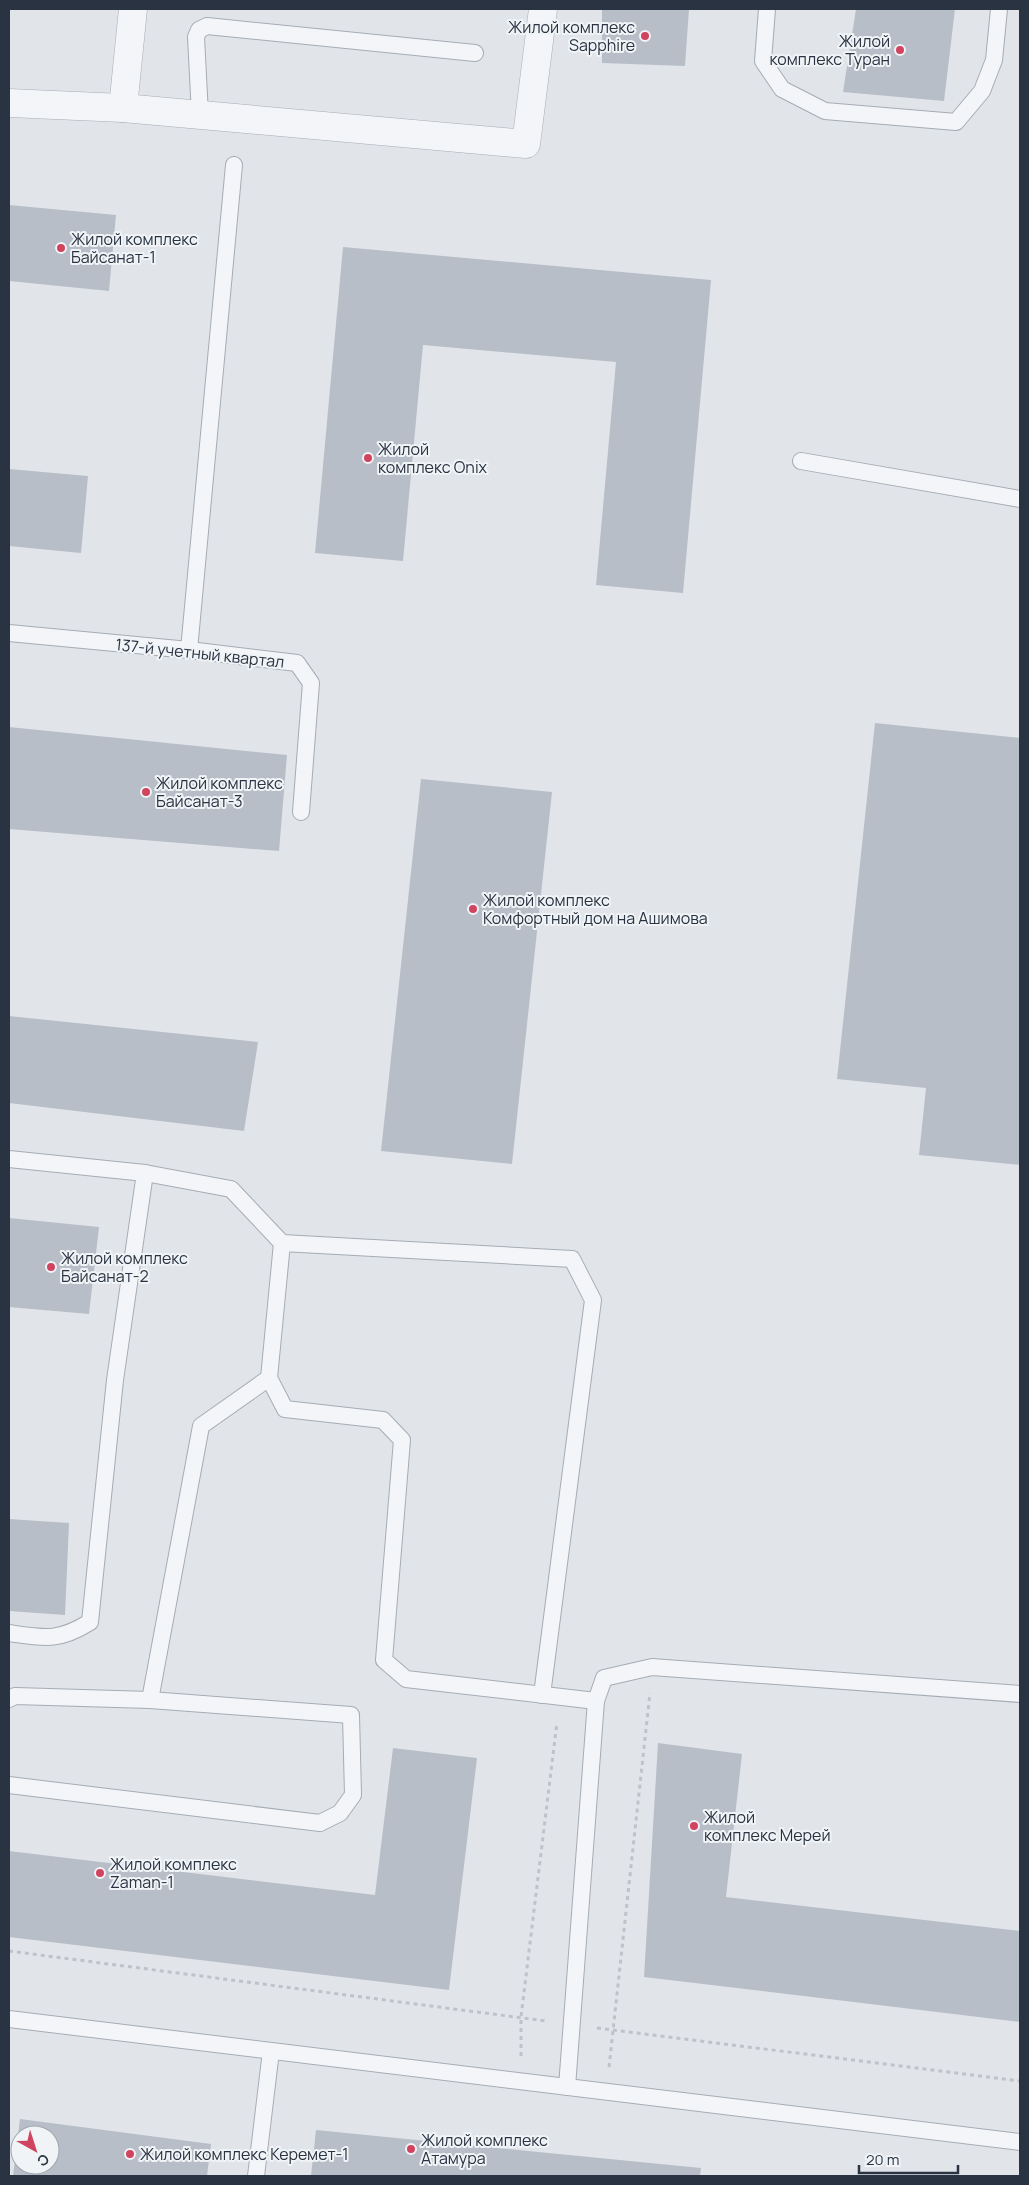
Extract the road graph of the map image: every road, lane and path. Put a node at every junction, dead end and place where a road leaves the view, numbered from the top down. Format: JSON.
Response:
{"nodes":[{"id":1,"x":133,"y":9,"type":"edge"},
{"id":2,"x":543,"y":9,"type":"edge"},
{"id":3,"x":767,"y":9,"type":"edge"},
{"id":4,"x":999,"y":9,"type":"edge"},
{"id":5,"x":475,"y":53,"type":"dead end"},
{"id":6,"x":9,"y":103,"type":"edge"},
{"id":7,"x":123,"y":108,"type":"junction"},
{"id":8,"x":200,"y":115,"type":"junction"},
{"id":9,"x":234,"y":164,"type":"dead end"},
{"id":10,"x":801,"y":461,"type":"dead end"},
{"id":11,"x":1020,"y":499,"type":"edge"},
{"id":12,"x":9,"y":633,"type":"edge"},
{"id":13,"x":189,"y":650,"type":"junction"},
{"id":14,"x":301,"y":812,"type":"dead end"},
{"id":15,"x":9,"y":1158,"type":"edge"},
{"id":16,"x":145,"y":1173,"type":"junction"},
{"id":17,"x":282,"y":1243,"type":"junction"},
{"id":18,"x":269,"y":1378,"type":"junction"},
{"id":19,"x":9,"y":1633,"type":"edge"},
{"id":20,"x":652,"y":1667,"type":"junction"},
{"id":21,"x":1020,"y":1694,"type":"edge"},
{"id":22,"x":542,"y":1695,"type":"junction"},
{"id":23,"x":560,"y":1697,"type":"junction"},
{"id":24,"x":9,"y":1698,"type":"edge"},
{"id":25,"x":150,"y":1700,"type":"junction"},
{"id":26,"x":596,"y":1701,"type":"junction"},
{"id":27,"x":9,"y":1785,"type":"edge"},
{"id":28,"x":9,"y":1951,"type":"edge"},
{"id":29,"x":521,"y":2017,"type":"junction"},
{"id":30,"x":9,"y":2019,"type":"edge"},
{"id":31,"x":572,"y":2026,"type":"junction"},
{"id":32,"x":613,"y":2029,"type":"junction"},
{"id":33,"x":272,"y":2051,"type":"junction"},
{"id":34,"x":520,"y":2081,"type":"junction"},
{"id":35,"x":1020,"y":2081,"type":"edge"},
{"id":36,"x":567,"y":2087,"type":"junction"},
{"id":37,"x":606,"y":2092,"type":"junction"},
{"id":38,"x":1020,"y":2142,"type":"edge"},
{"id":39,"x":256,"y":2176,"type":"edge"}],
"edges":[{"from":1,"to":7,"type":"street"},
{"from":2,"to":8,"type":"street"},
{"from":3,"to":4,"type":"lane"},
{"from":5,"to":8,"type":"lane"},
{"from":6,"to":7,"type":"street"},
{"from":7,"to":8,"type":"street"},
{"from":9,"to":13,"type":"lane"},
{"from":10,"to":11,"type":"lane"},
{"from":12,"to":13,"type":"lane","name":"137-й учетный квартал"},
{"from":13,"to":14,"type":"lane","name":"137-й учетный квартал"},
{"from":15,"to":16,"type":"lane"},
{"from":16,"to":17,"type":"lane"},
{"from":16,"to":19,"type":"lane"},
{"from":17,"to":18,"type":"lane"},
{"from":17,"to":22,"type":"lane"},
{"from":18,"to":22,"type":"lane"},
{"from":18,"to":25,"type":"lane"},
{"from":20,"to":21,"type":"lane"},
{"from":20,"to":26,"type":"lane"},
{"from":20,"to":32,"type":"path"},
{"from":22,"to":23,"type":"lane"},
{"from":23,"to":26,"type":"lane"},
{"from":23,"to":29,"type":"path"},
{"from":24,"to":25,"type":"lane"},
{"from":25,"to":27,"type":"lane"},
{"from":26,"to":31,"type":"lane"},
{"from":28,"to":29,"type":"path"},
{"from":29,"to":31,"type":"path"},
{"from":29,"to":34,"type":"path"},
{"from":30,"to":33,"type":"lane"},
{"from":31,"to":32,"type":"path"},
{"from":31,"to":36,"type":"lane"},
{"from":32,"to":35,"type":"path"},
{"from":32,"to":37,"type":"path"},
{"from":33,"to":34,"type":"lane"},
{"from":33,"to":39,"type":"lane"},
{"from":34,"to":36,"type":"lane"},
{"from":36,"to":37,"type":"lane"},
{"from":37,"to":38,"type":"lane"}]}
